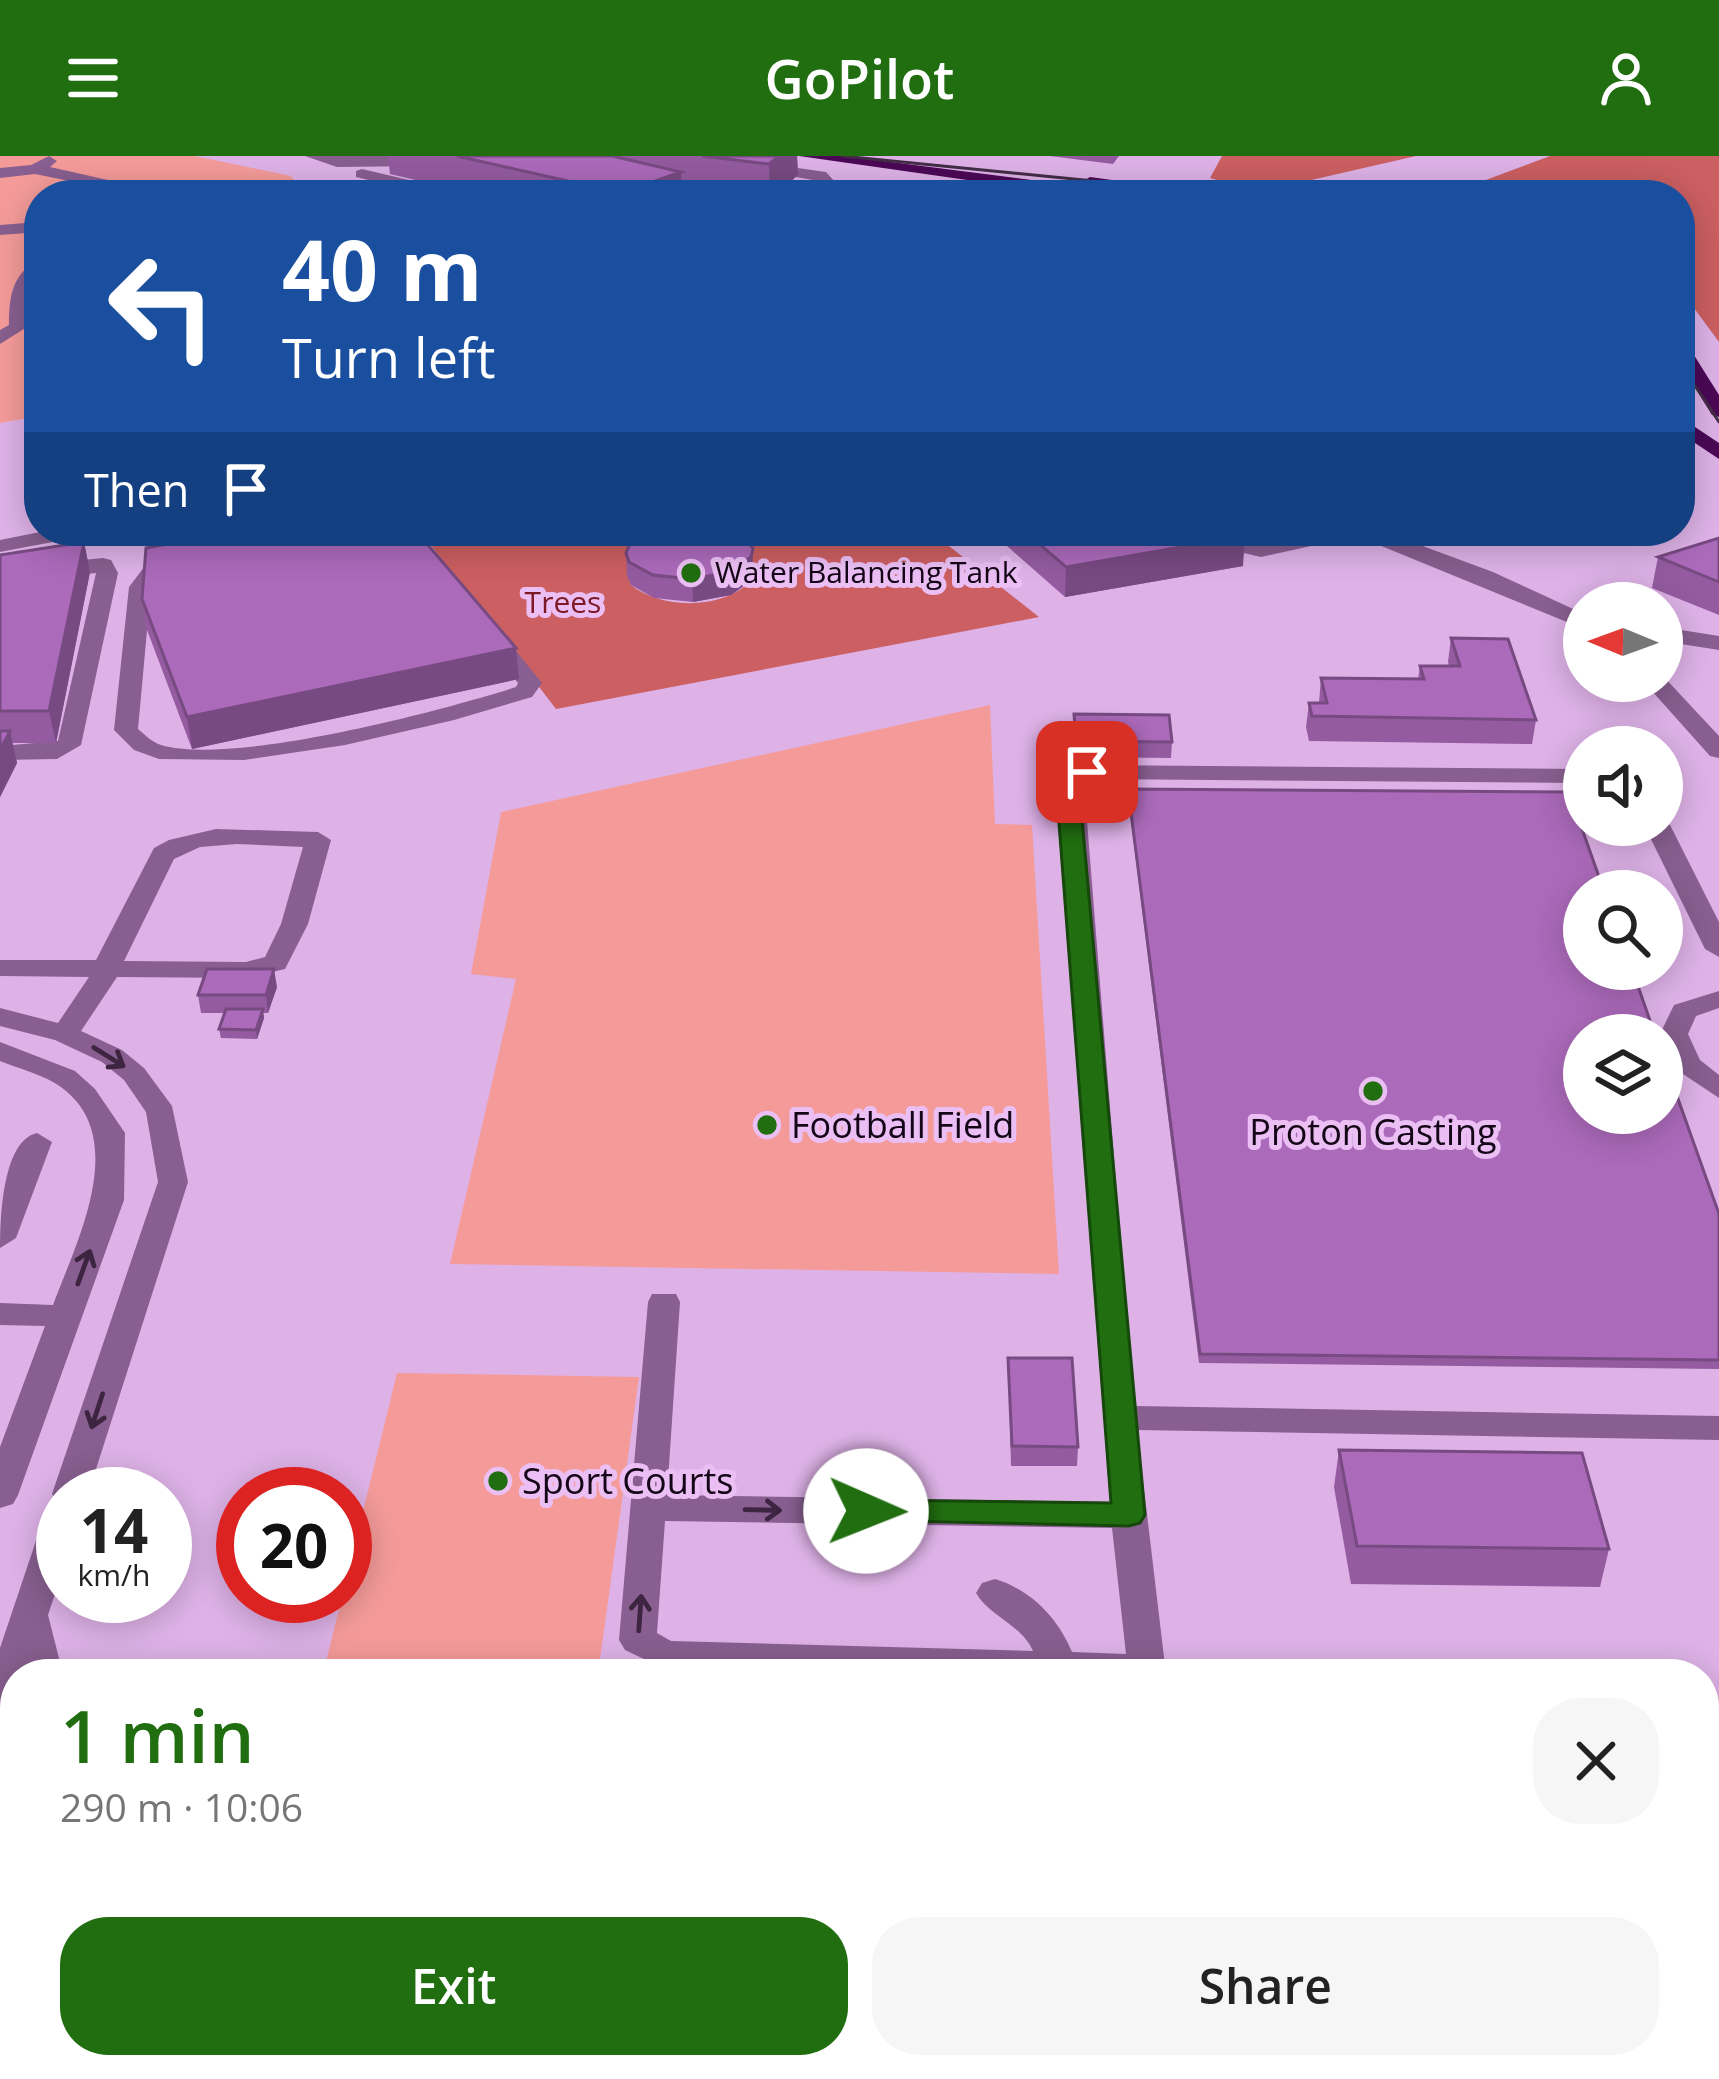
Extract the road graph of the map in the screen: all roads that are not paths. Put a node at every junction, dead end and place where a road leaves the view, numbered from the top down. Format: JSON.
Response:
{"nodes":[{"id":1,"x":52,"y":156,"type":"edge"},
{"id":2,"x":313,"y":156,"type":"edge"},
{"id":3,"x":679,"y":156,"type":"edge"},
{"id":4,"x":807,"y":156,"type":"edge"},
{"id":5,"x":883,"y":156,"type":"edge"},
{"id":6,"x":453,"y":160,"type":"edge"},
{"id":7,"x":337,"y":162,"type":"junction"},
{"id":8,"x":35,"y":170,"type":"junction"},
{"id":9,"x":0,"y":172,"type":"edge"},
{"id":10,"x":87,"y":180,"type":"edge"},
{"id":11,"x":388,"y":180,"type":"edge"},
{"id":12,"x":827,"y":180,"type":"edge"},
{"id":13,"x":1014,"y":180,"type":"edge"},
{"id":14,"x":1036,"y":180,"type":"edge"},
{"id":15,"x":24,"y":276,"type":"edge"},
{"id":16,"x":0,"y":338,"type":"edge"},
{"id":17,"x":1695,"y":372,"type":"edge"},
{"id":18,"x":1719,"y":411,"type":"edge"},
{"id":19,"x":1695,"y":435,"type":"edge"},
{"id":20,"x":1719,"y":453,"type":"edge"},
{"id":21,"x":193,"y":546,"type":"edge"},
{"id":22,"x":1227,"y":546,"type":"edge"},
{"id":23,"x":1297,"y":546,"type":"edge"},
{"id":24,"x":1399,"y":546,"type":"edge"},
{"id":25,"x":0,"y":575,"type":"edge"},
{"id":26,"x":1563,"y":612,"type":"edge"},
{"id":27,"x":474,"y":615,"type":"edge"},
{"id":28,"x":1683,"y":638,"type":"edge"},
{"id":29,"x":1719,"y":644,"type":"edge"},
{"id":30,"x":1674,"y":702,"type":"edge"},
{"id":31,"x":1719,"y":751,"type":"edge"},
{"id":32,"x":0,"y":752,"type":"edge"},
{"id":33,"x":1563,"y":776,"type":"edge"},
{"id":34,"x":1668,"y":846,"type":"edge"},
{"id":35,"x":1719,"y":949,"type":"edge"},
{"id":36,"x":0,"y":968,"type":"edge"},
{"id":37,"x":106,"y":969,"type":"junction"},
{"id":38,"x":1719,"y":1000,"type":"edge"},
{"id":39,"x":0,"y":1017,"type":"edge"},
{"id":40,"x":65,"y":1034,"type":"junction"},
{"id":41,"x":0,"y":1052,"type":"edge"},
{"id":42,"x":1719,"y":1089,"type":"edge"},
{"id":43,"x":37,"y":1142,"type":"dead end"},
{"id":44,"x":0,"y":1238,"type":"edge"},
{"id":45,"x":664,"y":1302,"type":"dead end"},
{"id":46,"x":0,"y":1314,"type":"edge"},
{"id":47,"x":65,"y":1316,"type":"junction"},
{"id":48,"x":1118,"y":1418,"type":"junction"},
{"id":49,"x":1719,"y":1428,"type":"edge"},
{"id":50,"x":79,"y":1467,"type":"edge"},
{"id":51,"x":0,"y":1495,"type":"edge"},
{"id":52,"x":646,"y":1508,"type":"junction"},
{"id":53,"x":1129,"y":1515,"type":"junction"},
{"id":54,"x":995,"y":1593,"type":"dead end"},
{"id":55,"x":36,"y":1597,"type":"edge"},
{"id":56,"x":30,"y":1615,"type":"junction"},
{"id":57,"x":15,"y":1659,"type":"edge"},
{"id":58,"x":40,"y":1659,"type":"edge"},
{"id":59,"x":757,"y":1659,"type":"edge"},
{"id":60,"x":1052,"y":1659,"type":"edge"},
{"id":61,"x":1146,"y":1659,"type":"edge"}],
"edges":[{"from":1,"to":8,"type":"street"},
{"from":2,"to":7,"type":"street"},
{"from":3,"to":12,"type":"street"},
{"from":4,"to":13,"type":"main road"},
{"from":5,"to":14,"type":"main road"},
{"from":6,"to":7,"type":"street"},
{"from":7,"to":11,"type":"street"},
{"from":8,"to":9,"type":"street"},
{"from":8,"to":10,"type":"street"},
{"from":15,"to":16,"type":"street"},
{"from":17,"to":18,"type":"main road"},
{"from":19,"to":20,"type":"main road"},
{"from":21,"to":27,"type":"street"},
{"from":22,"to":23,"type":"street"},
{"from":24,"to":26,"type":"street"},
{"from":25,"to":32,"type":"street"},
{"from":28,"to":29,"type":"street"},
{"from":30,"to":31,"type":"street"},
{"from":33,"to":48,"type":"street"},
{"from":34,"to":35,"type":"street"},
{"from":36,"to":37,"type":"street"},
{"from":37,"to":37,"type":"street"},
{"from":37,"to":40,"type":"street"},
{"from":38,"to":42,"type":"street"},
{"from":39,"to":40,"type":"street"},
{"from":40,"to":50,"type":"street","one_way":true},
{"from":47,"to":41,"type":"street","one_way":true},
{"from":43,"to":44,"type":"street"},
{"from":45,"to":52,"type":"street"},
{"from":46,"to":47,"type":"street"},
{"from":47,"to":51,"type":"street"},
{"from":48,"to":49,"type":"street"},
{"from":48,"to":53,"type":"street"},
{"from":52,"to":53,"type":"street","one_way":true},
{"from":59,"to":52,"type":"street","one_way":true},
{"from":53,"to":61,"type":"street"},
{"from":54,"to":60,"type":"street"},
{"from":55,"to":56,"type":"street"},
{"from":56,"to":57,"type":"street"},
{"from":56,"to":58,"type":"street"}]}
